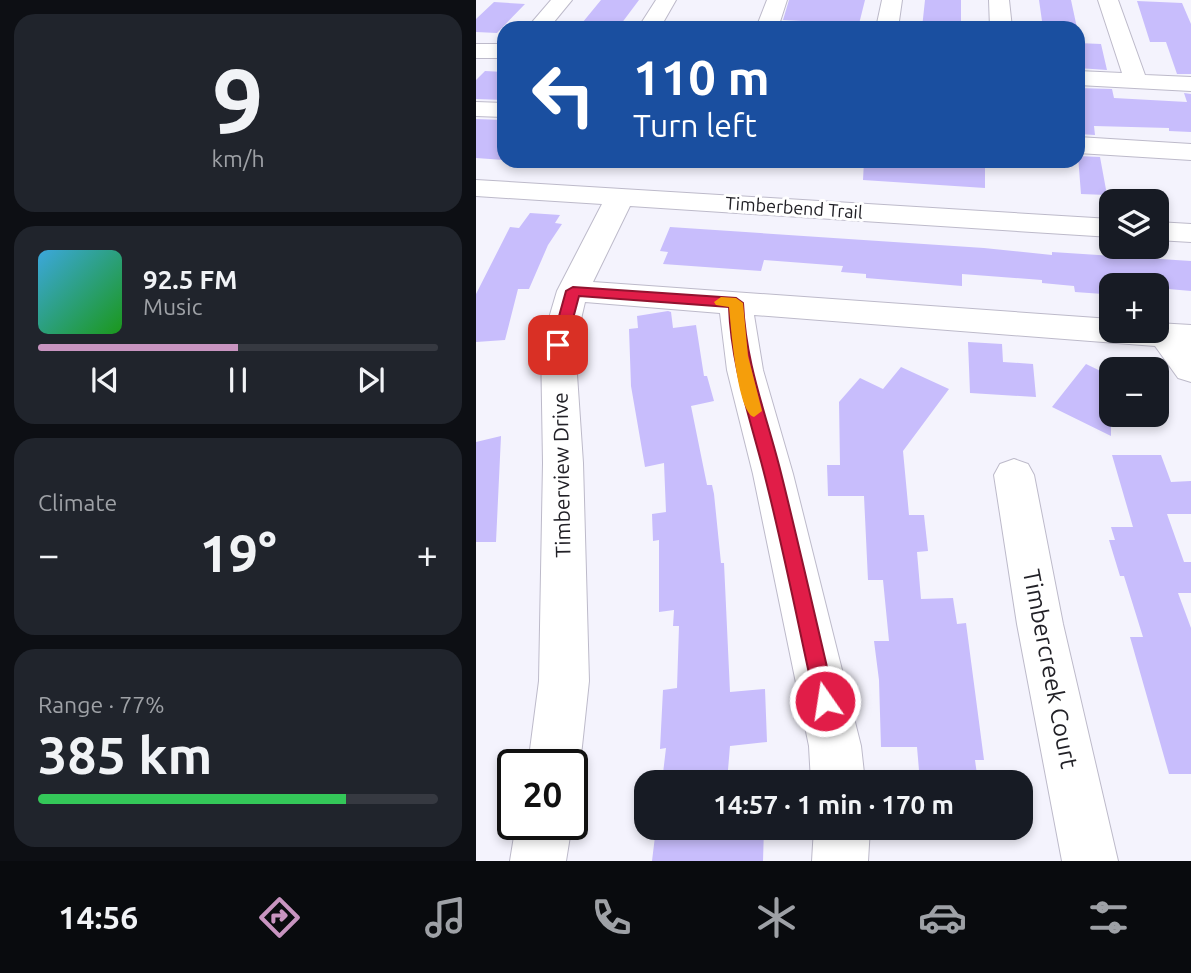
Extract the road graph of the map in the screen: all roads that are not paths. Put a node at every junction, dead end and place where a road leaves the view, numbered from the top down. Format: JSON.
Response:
{"nodes":[{"id":1,"x":562,"y":0,"type":"edge"},
{"id":2,"x":666,"y":0,"type":"edge"},
{"id":3,"x":777,"y":0,"type":"edge"},
{"id":4,"x":892,"y":0,"type":"edge"},
{"id":5,"x":999,"y":0,"type":"edge"},
{"id":6,"x":1108,"y":0,"type":"edge"},
{"id":7,"x":544,"y":21,"type":"edge"},
{"id":8,"x":653,"y":21,"type":"edge"},
{"id":9,"x":770,"y":21,"type":"edge"},
{"id":10,"x":888,"y":21,"type":"edge"},
{"id":11,"x":1000,"y":21,"type":"edge"},
{"id":12,"x":476,"y":51,"type":"edge"},
{"id":13,"x":497,"y":51,"type":"edge"},
{"id":14,"x":1085,"y":78,"type":"edge"},
{"id":15,"x":1136,"y":81,"type":"junction"},
{"id":16,"x":1191,"y":84,"type":"edge"},
{"id":17,"x":476,"y":109,"type":"edge"},
{"id":18,"x":497,"y":110,"type":"edge"},
{"id":19,"x":1085,"y":145,"type":"edge"},
{"id":20,"x":1191,"y":152,"type":"edge"},
{"id":21,"x":505,"y":168,"type":"edge"},
{"id":22,"x":482,"y":196,"type":"edge"},
{"id":23,"x":620,"y":197,"type":"junction"},
{"id":24,"x":1099,"y":227,"type":"edge"},
{"id":25,"x":1169,"y":232,"type":"edge"},
{"id":26,"x":1191,"y":233,"type":"edge"},
{"id":27,"x":573,"y":291,"type":"junction"},
{"id":28,"x":736,"y":303,"type":"junction"},
{"id":29,"x":1178,"y":336,"type":"edge"},
{"id":30,"x":1191,"y":369,"type":"edge"},
{"id":31,"x":1014,"y":475,"type":"dead end"},
{"id":32,"x":556,"y":749,"type":"edge"},
{"id":33,"x":837,"y":770,"type":"edge"},
{"id":34,"x":541,"y":840,"type":"edge"},
{"id":35,"x":841,"y":840,"type":"edge"},
{"id":36,"x":538,"y":861,"type":"edge"},
{"id":37,"x":840,"y":861,"type":"edge"},
{"id":38,"x":1090,"y":861,"type":"edge"}],
"edges":[{"from":1,"to":7,"type":"street"},
{"from":2,"to":8,"type":"street"},
{"from":3,"to":9,"type":"street"},
{"from":4,"to":10,"type":"street"},
{"from":5,"to":11,"type":"street"},
{"from":6,"to":15,"type":"street"},
{"from":12,"to":13,"type":"street"},
{"from":14,"to":15,"type":"street"},
{"from":15,"to":16,"type":"street"},
{"from":17,"to":18,"type":"street"},
{"from":19,"to":20,"type":"street"},
{"from":21,"to":22,"type":"street"},
{"from":22,"to":23,"type":"street","name":"Timberbend Trail"},
{"from":23,"to":24,"type":"street","name":"Timberbend Trail"},
{"from":23,"to":27,"type":"street","name":"Timberview Drive"},
{"from":25,"to":26,"type":"street"},
{"from":27,"to":28,"type":"street"},
{"from":27,"to":32,"type":"street","name":"Timberview Drive"},
{"from":28,"to":29,"type":"street"},
{"from":28,"to":33,"type":"street"},
{"from":29,"to":30,"type":"street"},
{"from":31,"to":38,"type":"street","name":"Timbercreek Court"},
{"from":34,"to":36,"type":"street"},
{"from":35,"to":37,"type":"street"}]}
